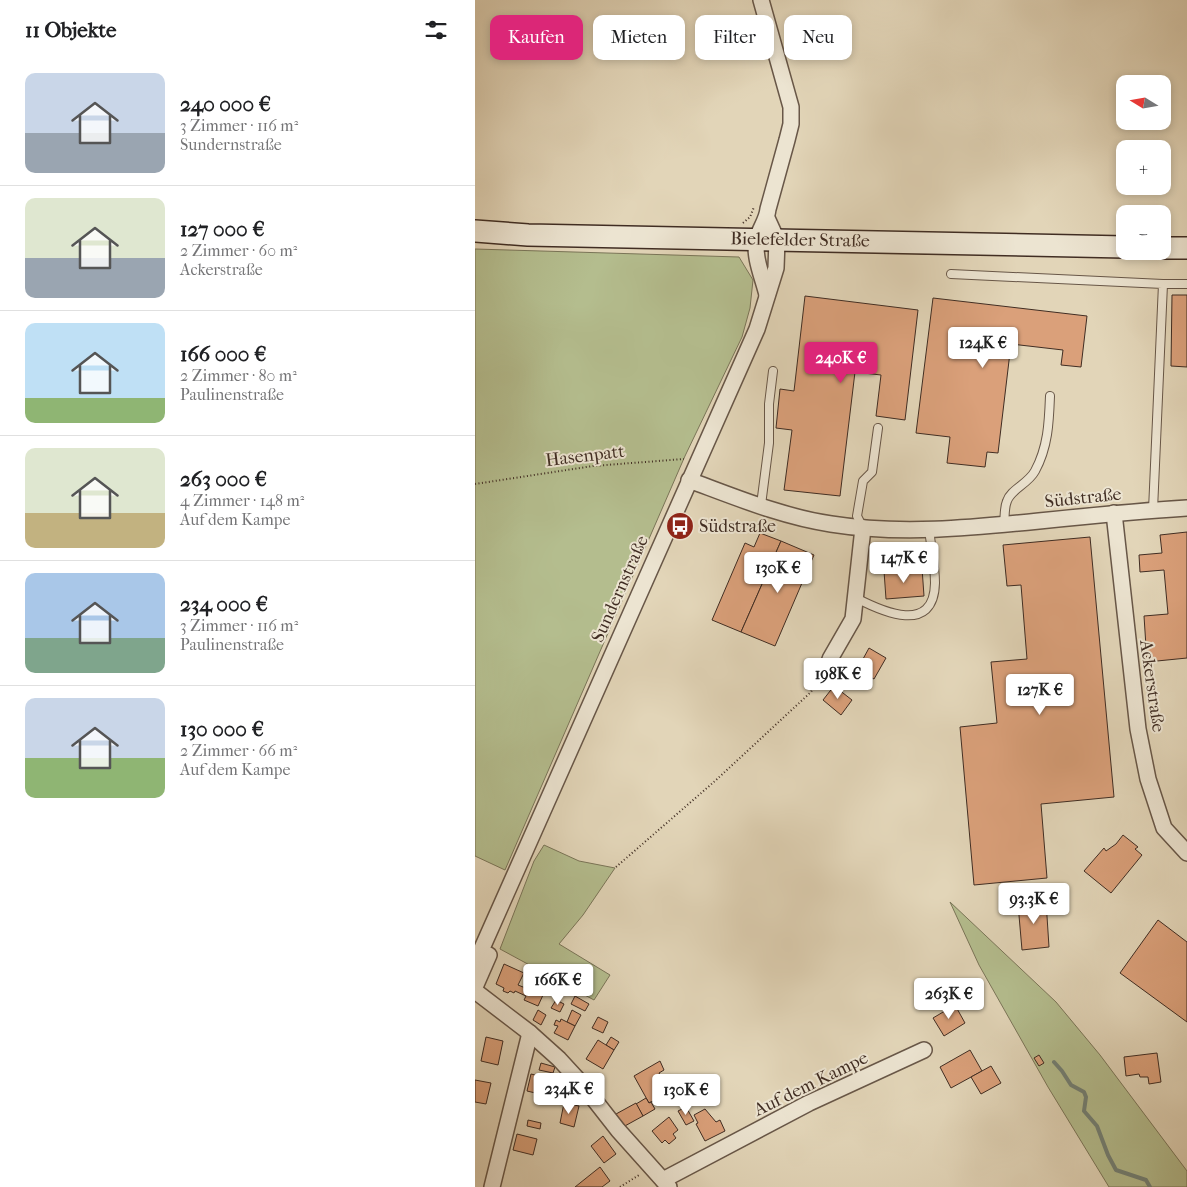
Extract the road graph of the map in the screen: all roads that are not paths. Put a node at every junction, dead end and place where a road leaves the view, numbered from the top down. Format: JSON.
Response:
{"nodes":[{"id":1,"x":761,"y":0,"type":"edge"},
{"id":2,"x":475,"y":231,"type":"edge"},
{"id":3,"x":758,"y":239,"type":"junction"},
{"id":4,"x":1116,"y":247,"type":"edge"},
{"id":5,"x":1171,"y":248,"type":"edge"},
{"id":6,"x":1187,"y":248,"type":"edge"},
{"id":7,"x":951,"y":274,"type":"dead end"},
{"id":8,"x":1163,"y":284,"type":"junction"},
{"id":9,"x":1187,"y":284,"type":"edge"},
{"id":10,"x":773,"y":371,"type":"dead end"},
{"id":11,"x":1050,"y":396,"type":"dead end"},
{"id":12,"x":878,"y":428,"type":"dead end"},
{"id":13,"x":689,"y":480,"type":"junction"},
{"id":14,"x":761,"y":505,"type":"junction"},
{"id":15,"x":1187,"y":508,"type":"edge"},
{"id":16,"x":1153,"y":510,"type":"junction"},
{"id":17,"x":1114,"y":513,"type":"junction"},
{"id":18,"x":1005,"y":524,"type":"junction"},
{"id":19,"x":863,"y":528,"type":"junction"},
{"id":20,"x":929,"y":529,"type":"junction"},
{"id":21,"x":856,"y":598,"type":"junction"},
{"id":22,"x":830,"y":660,"type":"road end"},
{"id":23,"x":1187,"y":853,"type":"edge"},
{"id":24,"x":484,"y":943,"type":"edge"},
{"id":25,"x":475,"y":964,"type":"edge"},
{"id":26,"x":475,"y":987,"type":"edge"},
{"id":27,"x":475,"y":992,"type":"edge"},
{"id":28,"x":530,"y":1033,"type":"junction"},
{"id":29,"x":924,"y":1050,"type":"dead end"},
{"id":30,"x":666,"y":1184,"type":"edge"},
{"id":31,"x":492,"y":1187,"type":"edge"}],
"edges":[{"from":1,"to":3,"type":"street"},
{"from":2,"to":3,"type":"main road","name":"Bielefelder Straße"},
{"from":3,"to":4,"type":"main road","name":"Bielefelder Straße"},
{"from":3,"to":13,"type":"street","name":"Sundernstraße"},
{"from":5,"to":6,"type":"main road"},
{"from":7,"to":8,"type":"lane"},
{"from":8,"to":9,"type":"lane"},
{"from":8,"to":16,"type":"lane"},
{"from":10,"to":14,"type":"lane"},
{"from":11,"to":18,"type":"lane"},
{"from":12,"to":19,"type":"lane"},
{"from":13,"to":14,"type":"street","name":"Südstraße"},
{"from":13,"to":24,"type":"street","name":"Sundernstraße"},
{"from":14,"to":19,"type":"street","name":"Südstraße"},
{"from":15,"to":16,"type":"street","name":"Südstraße"},
{"from":16,"to":17,"type":"street","name":"Südstraße"},
{"from":17,"to":18,"type":"street","name":"Südstraße"},
{"from":17,"to":23,"type":"street","name":"Ackerstraße"},
{"from":18,"to":20,"type":"street","name":"Südstraße"},
{"from":19,"to":20,"type":"street","name":"Südstraße"},
{"from":19,"to":21,"type":"street"},
{"from":20,"to":21,"type":"lane"},
{"from":21,"to":22,"type":"street"},
{"from":24,"to":25,"type":"street","name":"Sundernstraße"},
{"from":24,"to":26,"type":"street","name":"Sundernstraße"},
{"from":27,"to":28,"type":"street"},
{"from":28,"to":30,"type":"street"},
{"from":28,"to":31,"type":"street"},
{"from":29,"to":30,"type":"street","name":"Auf dem Kampe"}]}
